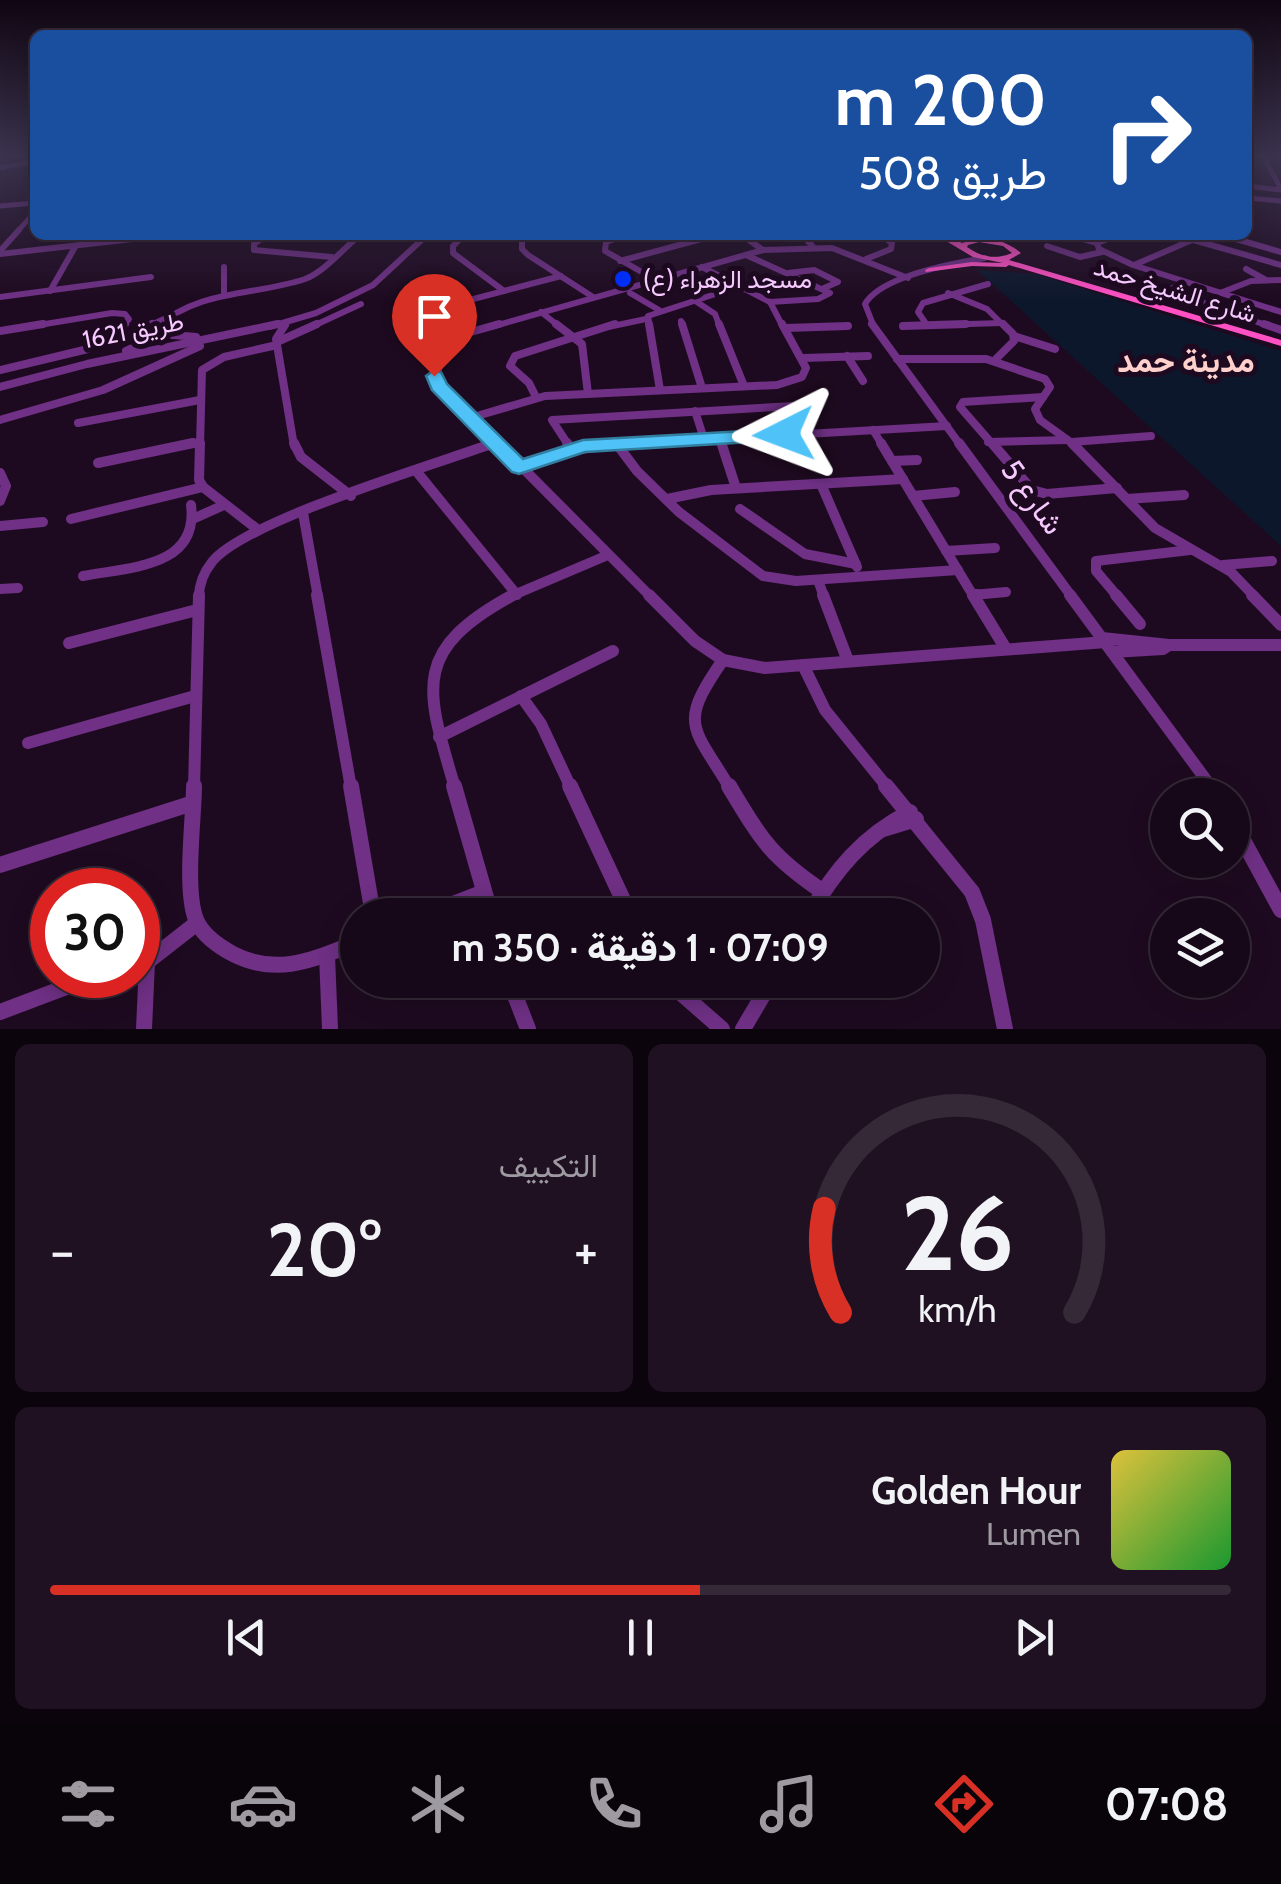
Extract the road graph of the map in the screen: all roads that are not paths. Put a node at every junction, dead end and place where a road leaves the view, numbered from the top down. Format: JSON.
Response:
{"nodes":[{"id":1,"x":30,"y":218,"type":"edge"},
{"id":2,"x":126,"y":240,"type":"edge"},
{"id":3,"x":260,"y":240,"type":"edge"},
{"id":4,"x":354,"y":240,"type":"edge"},
{"id":5,"x":413,"y":240,"type":"edge"},
{"id":6,"x":422,"y":240,"type":"edge"},
{"id":7,"x":459,"y":240,"type":"edge"},
{"id":8,"x":523,"y":240,"type":"edge"},
{"id":9,"x":613,"y":240,"type":"edge"},
{"id":10,"x":697,"y":240,"type":"edge"},
{"id":11,"x":749,"y":240,"type":"edge"},
{"id":12,"x":808,"y":240,"type":"edge"},
{"id":13,"x":888,"y":240,"type":"edge"},
{"id":14,"x":950,"y":240,"type":"edge"},
{"id":15,"x":983,"y":240,"type":"edge"},
{"id":16,"x":995,"y":240,"type":"edge"},
{"id":17,"x":1026,"y":240,"type":"edge"},
{"id":18,"x":1087,"y":240,"type":"edge"},
{"id":19,"x":1105,"y":240,"type":"edge"},
{"id":20,"x":1192,"y":240,"type":"joint"},
{"id":21,"x":1239,"y":240,"type":"edge"},
{"id":22,"x":988,"y":241,"type":"junction"},
{"id":23,"x":1097,"y":243,"type":"junction"},
{"id":24,"x":75,"y":246,"type":"junction"},
{"id":25,"x":1047,"y":246,"type":"dead end"},
{"id":26,"x":813,"y":247,"type":"junction"},
{"id":27,"x":963,"y":247,"type":"junction"},
{"id":28,"x":763,"y":250,"type":"junction"},
{"id":29,"x":1016,"y":251,"type":"junction"},
{"id":30,"x":1102,"y":252,"type":"junction"},
{"id":31,"x":1281,"y":252,"type":"edge"},
{"id":32,"x":0,"y":253,"type":"edge"},
{"id":33,"x":745,"y":254,"type":"junction"},
{"id":34,"x":332,"y":257,"type":"junction"},
{"id":35,"x":1080,"y":257,"type":"junction"},
{"id":36,"x":985,"y":258,"type":"junction"},
{"id":37,"x":865,"y":259,"type":"junction"},
{"id":38,"x":999,"y":259,"type":"junction"},
{"id":39,"x":620,"y":260,"type":"junction"},
{"id":40,"x":1071,"y":260,"type":"dead end"},
{"id":41,"x":946,"y":264,"type":"junction"},
{"id":42,"x":1134,"y":265,"type":"junction"},
{"id":43,"x":1281,"y":265,"type":"edge"},
{"id":44,"x":702,"y":266,"type":"junction"},
{"id":45,"x":224,"y":267,"type":"dead end"},
{"id":46,"x":1246,"y":268,"type":"dead end"},
{"id":47,"x":929,"y":270,"type":"junction"},
{"id":48,"x":788,"y":273,"type":"junction"},
{"id":49,"x":1055,"y":273,"type":"junction"},
{"id":50,"x":561,"y":276,"type":"junction"},
{"id":51,"x":151,"y":278,"type":"dead end"},
{"id":52,"x":908,"y":278,"type":"junction"},
{"id":53,"x":655,"y":279,"type":"junction"},
{"id":54,"x":1266,"y":280,"type":"junction"},
{"id":55,"x":1281,"y":280,"type":"edge"},
{"id":56,"x":1184,"y":281,"type":"junction"},
{"id":57,"x":988,"y":284,"type":"dead end"},
{"id":58,"x":740,"y":286,"type":"junction"},
{"id":59,"x":823,"y":288,"type":"junction"},
{"id":60,"x":50,"y":291,"type":"junction"},
{"id":61,"x":504,"y":291,"type":"junction"},
{"id":62,"x":630,"y":292,"type":"dead end"},
{"id":63,"x":224,"y":293,"type":"junction"},
{"id":64,"x":1220,"y":293,"type":"junction"},
{"id":65,"x":948,"y":294,"type":"junction"},
{"id":66,"x":0,"y":297,"type":"edge"},
{"id":67,"x":593,"y":297,"type":"junction"},
{"id":68,"x":694,"y":300,"type":"junction"},
{"id":69,"x":770,"y":302,"type":"junction"},
{"id":70,"x":361,"y":304,"type":"dead end"},
{"id":71,"x":440,"y":308,"type":"junction"},
{"id":72,"x":659,"y":310,"type":"junction"},
{"id":73,"x":428,"y":311,"type":"dead end"},
{"id":74,"x":541,"y":312,"type":"junction"},
{"id":75,"x":1281,"y":312,"type":"edge"},
{"id":76,"x":451,"y":316,"type":"dead end"},
{"id":77,"x":301,"y":318,"type":"junction"},
{"id":78,"x":646,"y":319,"type":"junction"},
{"id":79,"x":162,"y":321,"type":"junction"},
{"id":80,"x":682,"y":322,"type":"dead end"},
{"id":81,"x":1002,"y":322,"type":"junction"},
{"id":82,"x":273,"y":324,"type":"junction"},
{"id":83,"x":927,"y":325,"type":"junction"},
{"id":84,"x":848,"y":326,"type":"dead end"},
{"id":85,"x":903,"y":326,"type":"dead end"},
{"id":86,"x":786,"y":328,"type":"junction"},
{"id":87,"x":0,"y":331,"type":"edge"},
{"id":88,"x":242,"y":334,"type":"junction"},
{"id":89,"x":576,"y":336,"type":"junction"},
{"id":90,"x":1014,"y":336,"type":"junction"},
{"id":91,"x":1281,"y":337,"type":"edge"},
{"id":92,"x":211,"y":338,"type":"junction"},
{"id":93,"x":277,"y":342,"type":"junction"},
{"id":94,"x":97,"y":344,"type":"junction"},
{"id":95,"x":1055,"y":348,"type":"dead end"},
{"id":96,"x":125,"y":352,"type":"junction"},
{"id":97,"x":846,"y":356,"type":"junction"},
{"id":98,"x":868,"y":356,"type":"dead end"},
{"id":99,"x":804,"y":358,"type":"junction"},
{"id":100,"x":899,"y":361,"type":"junction"},
{"id":101,"x":994,"y":361,"type":"junction"},
{"id":102,"x":0,"y":370,"type":"edge"},
{"id":103,"x":863,"y":381,"type":"dead end"},
{"id":104,"x":0,"y":384,"type":"edge"},
{"id":105,"x":744,"y":386,"type":"junction"},
{"id":106,"x":698,"y":388,"type":"junction"},
{"id":107,"x":660,"y":390,"type":"junction"},
{"id":108,"x":588,"y":394,"type":"junction"},
{"id":109,"x":536,"y":397,"type":"junction"},
{"id":110,"x":1043,"y":397,"type":"junction"},
{"id":111,"x":200,"y":400,"type":"junction"},
{"id":112,"x":794,"y":406,"type":"dead end"},
{"id":113,"x":698,"y":411,"type":"junction"},
{"id":114,"x":470,"y":418,"type":"junction"},
{"id":115,"x":0,"y":420,"type":"edge"},
{"id":116,"x":78,"y":423,"type":"dead end"},
{"id":117,"x":947,"y":426,"type":"junction"},
{"id":118,"x":873,"y":430,"type":"junction"},
{"id":119,"x":1151,"y":436,"type":"dead end"},
{"id":120,"x":704,"y":439,"type":"junction"},
{"id":121,"x":1070,"y":441,"type":"junction"},
{"id":122,"x":200,"y":442,"type":"junction"},
{"id":123,"x":988,"y":442,"type":"junction"},
{"id":124,"x":495,"y":443,"type":"junction"},
{"id":125,"x":616,"y":443,"type":"junction"},
{"id":126,"x":722,"y":445,"type":"dead end"},
{"id":127,"x":571,"y":449,"type":"junction"},
{"id":128,"x":917,"y":460,"type":"dead end"},
{"id":129,"x":892,"y":461,"type":"junction"},
{"id":130,"x":98,"y":463,"type":"dead end"},
{"id":131,"x":519,"y":467,"type":"junction"},
{"id":132,"x":417,"y":472,"type":"junction"},
{"id":133,"x":0,"y":473,"type":"edge"},
{"id":134,"x":903,"y":480,"type":"junction"},
{"id":135,"x":821,"y":484,"type":"junction"},
{"id":136,"x":203,"y":487,"type":"junction"},
{"id":137,"x":736,"y":488,"type":"junction"},
{"id":138,"x":1116,"y":488,"type":"junction"},
{"id":139,"x":954,"y":492,"type":"dead end"},
{"id":140,"x":351,"y":496,"type":"junction"},
{"id":141,"x":913,"y":496,"type":"junction"},
{"id":142,"x":1184,"y":496,"type":"dead end"},
{"id":143,"x":1127,"y":499,"type":"junction"},
{"id":144,"x":667,"y":500,"type":"junction"},
{"id":145,"x":0,"y":501,"type":"edge"},
{"id":146,"x":190,"y":504,"type":"dead end"},
{"id":147,"x":224,"y":505,"type":"junction"},
{"id":148,"x":740,"y":509,"type":"dead end"},
{"id":149,"x":304,"y":513,"type":"junction"},
{"id":150,"x":195,"y":518,"type":"junction"},
{"id":151,"x":71,"y":519,"type":"dead end"},
{"id":152,"x":43,"y":522,"type":"dead end"},
{"id":153,"x":0,"y":526,"type":"edge"},
{"id":154,"x":257,"y":529,"type":"junction"},
{"id":155,"x":996,"y":548,"type":"dead end"},
{"id":156,"x":1193,"y":550,"type":"junction"},
{"id":157,"x":946,"y":551,"type":"junction"},
{"id":158,"x":608,"y":555,"type":"junction"},
{"id":159,"x":1272,"y":561,"type":"dead end"},
{"id":160,"x":856,"y":564,"type":"junction"},
{"id":161,"x":1222,"y":565,"type":"junction"},
{"id":162,"x":958,"y":570,"type":"junction"},
{"id":163,"x":83,"y":576,"type":"dead end"},
{"id":164,"x":862,"y":577,"type":"junction"},
{"id":165,"x":818,"y":580,"type":"junction"},
{"id":166,"x":18,"y":588,"type":"dead end"},
{"id":167,"x":0,"y":589,"type":"edge"},
{"id":168,"x":1006,"y":592,"type":"dead end"},
{"id":169,"x":517,"y":595,"type":"junction"},
{"id":170,"x":973,"y":595,"type":"junction"},
{"id":171,"x":197,"y":610,"type":"junction"},
{"id":172,"x":1140,"y":624,"type":"dead end"},
{"id":173,"x":1281,"y":626,"type":"edge"},
{"id":174,"x":69,"y":643,"type":"dead end"},
{"id":175,"x":1107,"y":644,"type":"junction"},
{"id":176,"x":1281,"y":645,"type":"edge"},
{"id":177,"x":1006,"y":649,"type":"junction"},
{"id":178,"x":613,"y":652,"type":"dead end"},
{"id":179,"x":723,"y":660,"type":"junction"},
{"id":180,"x":848,"y":661,"type":"junction"},
{"id":181,"x":803,"y":664,"type":"junction"},
{"id":182,"x":195,"y":696,"type":"junction"},
{"id":183,"x":521,"y":696,"type":"junction"},
{"id":184,"x":439,"y":737,"type":"junction"},
{"id":185,"x":28,"y":743,"type":"dead end"},
{"id":186,"x":1205,"y":778,"type":"edge"},
{"id":187,"x":194,"y":802,"type":"junction"},
{"id":188,"x":913,"y":816,"type":"junction"},
{"id":189,"x":1250,"y":853,"type":"edge"},
{"id":190,"x":0,"y":865,"type":"edge"},
{"id":191,"x":484,"y":892,"type":"junction"},
{"id":192,"x":822,"y":892,"type":"junction"},
{"id":193,"x":370,"y":898,"type":"edge"},
{"id":194,"x":469,"y":898,"type":"edge"},
{"id":195,"x":486,"y":898,"type":"edge"},
{"id":196,"x":622,"y":898,"type":"edge"},
{"id":197,"x":819,"y":898,"type":"edge"},
{"id":198,"x":1281,"y":910,"type":"edge"},
{"id":199,"x":197,"y":923,"type":"junction"},
{"id":200,"x":160,"y":949,"type":"edge"},
{"id":201,"x":340,"y":950,"type":"edge"},
{"id":202,"x":328,"y":955,"type":"junction"},
{"id":203,"x":37,"y":998,"type":"edge"},
{"id":204,"x":143,"y":998,"type":"edge"},
{"id":205,"x":515,"y":998,"type":"edge"},
{"id":206,"x":687,"y":998,"type":"edge"},
{"id":207,"x":762,"y":998,"type":"edge"},
{"id":208,"x":0,"y":1012,"type":"edge"},
{"id":209,"x":144,"y":1029,"type":"edge"},
{"id":210,"x":330,"y":1029,"type":"edge"},
{"id":211,"x":528,"y":1029,"type":"edge"},
{"id":212,"x":722,"y":1029,"type":"edge"},
{"id":213,"x":744,"y":1029,"type":"edge"},
{"id":214,"x":1005,"y":1029,"type":"edge"}],
"edges":[{"from":1,"to":32,"type":"street"},
{"from":2,"to":24,"type":"street"},
{"from":3,"to":34,"type":"street"},
{"from":4,"to":34,"type":"street"},
{"from":5,"to":82,"type":"street"},
{"from":6,"to":77,"type":"street"},
{"from":7,"to":61,"type":"street"},
{"from":8,"to":50,"type":"street"},
{"from":9,"to":39,"type":"street"},
{"from":10,"to":39,"type":"street"},
{"from":11,"to":28,"type":"street"},
{"from":12,"to":26,"type":"street"},
{"from":13,"to":37,"type":"street"},
{"from":14,"to":27,"type":"main road"},
{"from":15,"to":22,"type":"main road"},
{"from":16,"to":22,"type":"street"},
{"from":17,"to":29,"type":"street"},
{"from":18,"to":23,"type":"street"},
{"from":19,"to":23,"type":"street"},
{"from":20,"to":42,"type":"street"},
{"from":20,"to":43,"type":"street"},
{"from":21,"to":31,"type":"street"},
{"from":22,"to":27,"type":"main road"},
{"from":22,"to":29,"type":"main road","name":"شارع الشيخ حمد"},
{"from":23,"to":30,"type":"street"},
{"from":24,"to":32,"type":"street"},
{"from":24,"to":60,"type":"street"},
{"from":25,"to":35,"type":"street"},
{"from":26,"to":28,"type":"street"},
{"from":26,"to":37,"type":"street"},
{"from":27,"to":36,"type":"main road"},
{"from":27,"to":41,"type":"street","name":"شارع 5"},
{"from":28,"to":33,"type":"street"},
{"from":29,"to":38,"type":"main road"},
{"from":29,"to":91,"type":"main road","name":"شارع الشيخ حمد"},
{"from":30,"to":35,"type":"street"},
{"from":30,"to":42,"type":"street"},
{"from":33,"to":44,"type":"street"},
{"from":33,"to":48,"type":"street"},
{"from":34,"to":63,"type":"street"},
{"from":35,"to":40,"type":"street"},
{"from":36,"to":38,"type":"main road"},
{"from":36,"to":41,"type":"street","name":"شارع 5"},
{"from":37,"to":52,"type":"street"},
{"from":38,"to":49,"type":"main road","name":"شارع الشيخ حمد"},
{"from":39,"to":53,"type":"street"},
{"from":41,"to":47,"type":"street","name":"شارع 5"},
{"from":42,"to":56,"type":"street"},
{"from":44,"to":53,"type":"street"},
{"from":44,"to":58,"type":"street"},
{"from":45,"to":63,"type":"street"},
{"from":46,"to":54,"type":"street"},
{"from":47,"to":49,"type":"main road"},
{"from":47,"to":52,"type":"street","name":"شارع 5"},
{"from":48,"to":59,"type":"street"},
{"from":48,"to":59,"type":"street"},
{"from":49,"to":91,"type":"main road","name":"شارع الشيخ حمد"},
{"from":50,"to":61,"type":"street"},
{"from":50,"to":67,"type":"street"},
{"from":51,"to":60,"type":"street"},
{"from":52,"to":100,"type":"street","name":"شارع 5"},
{"from":53,"to":67,"type":"street"},
{"from":54,"to":55,"type":"street"},
{"from":54,"to":64,"type":"street"},
{"from":56,"to":64,"type":"street"},
{"from":56,"to":91,"type":"street"},
{"from":57,"to":65,"type":"street"},
{"from":58,"to":68,"type":"street"},
{"from":58,"to":69,"type":"street"},
{"from":59,"to":69,"type":"street"},
{"from":60,"to":66,"type":"street"},
{"from":61,"to":71,"type":"street"},
{"from":62,"to":72,"type":"street"},
{"from":63,"to":79,"type":"street"},
{"from":64,"to":75,"type":"street"},
{"from":65,"to":81,"type":"street"},
{"from":65,"to":83,"type":"street"},
{"from":67,"to":74,"type":"street"},
{"from":68,"to":72,"type":"street"},
{"from":68,"to":105,"type":"street"},
{"from":69,"to":86,"type":"street"},
{"from":70,"to":93,"type":"street"},
{"from":71,"to":73,"type":"street"},
{"from":71,"to":76,"type":"street"},
{"from":72,"to":78,"type":"street"},
{"from":74,"to":89,"type":"street"},
{"from":74,"to":114,"type":"street"},
{"from":77,"to":82,"type":"street"},
{"from":77,"to":93,"type":"street"},
{"from":78,"to":89,"type":"street"},
{"from":78,"to":107,"type":"street"},
{"from":79,"to":92,"type":"street"},
{"from":79,"to":94,"type":"street"},
{"from":79,"to":96,"type":"street"},
{"from":80,"to":106,"type":"street"},
{"from":81,"to":83,"type":"street"},
{"from":81,"to":90,"type":"street"},
{"from":82,"to":88,"type":"street","name":"طريق 1621"},
{"from":82,"to":92,"type":"street","name":"طريق 1621"},
{"from":83,"to":85,"type":"street"},
{"from":84,"to":86,"type":"street"},
{"from":86,"to":99,"type":"street"},
{"from":87,"to":94,"type":"street"},
{"from":88,"to":92,"type":"street","name":"طريق 1621"},
{"from":88,"to":93,"type":"street"},
{"from":89,"to":108,"type":"street"},
{"from":89,"to":109,"type":"street"},
{"from":90,"to":95,"type":"street"},
{"from":90,"to":101,"type":"street"},
{"from":92,"to":96,"type":"street","name":"طريق 1621"},
{"from":92,"to":104,"type":"street","name":"طريق 1621"},
{"from":92,"to":115,"type":"street"},
{"from":93,"to":111,"type":"street"},
{"from":93,"to":140,"type":"street"},
{"from":94,"to":102,"type":"street"},
{"from":96,"to":104,"type":"street","name":"طريق 1621"},
{"from":97,"to":98,"type":"street"},
{"from":97,"to":99,"type":"street"},
{"from":97,"to":103,"type":"street"},
{"from":99,"to":105,"type":"street"},
{"from":100,"to":101,"type":"street"},
{"from":100,"to":117,"type":"street","name":"شارع 5"},
{"from":101,"to":110,"type":"street"},
{"from":105,"to":106,"type":"street"},
{"from":106,"to":107,"type":"street"},
{"from":106,"to":113,"type":"street"},
{"from":107,"to":108,"type":"street"},
{"from":108,"to":109,"type":"street"},
{"from":109,"to":114,"type":"street"},
{"from":110,"to":121,"type":"street"},
{"from":110,"to":123,"type":"street"},
{"from":111,"to":116,"type":"street"},
{"from":111,"to":122,"type":"street"},
{"from":112,"to":113,"type":"street"},
{"from":113,"to":120,"type":"street"},
{"from":113,"to":127,"type":"street"},
{"from":114,"to":124,"type":"street"},
{"from":117,"to":118,"type":"street"},
{"from":117,"to":175,"type":"street","name":"شارع 5"},
{"from":118,"to":120,"type":"street"},
{"from":118,"to":129,"type":"street"},
{"from":119,"to":121,"type":"street"},
{"from":120,"to":125,"type":"street"},
{"from":121,"to":123,"type":"street"},
{"from":121,"to":138,"type":"street"},
{"from":122,"to":130,"type":"street"},
{"from":122,"to":136,"type":"street"},
{"from":123,"to":138,"type":"street"},
{"from":124,"to":131,"type":"street"},
{"from":124,"to":132,"type":"street"},
{"from":125,"to":127,"type":"street"},
{"from":125,"to":144,"type":"street"},
{"from":126,"to":137,"type":"street"},
{"from":127,"to":131,"type":"street"},
{"from":128,"to":129,"type":"street"},
{"from":129,"to":134,"type":"street"},
{"from":131,"to":158,"type":"street"},
{"from":132,"to":140,"type":"street"},
{"from":132,"to":169,"type":"street"},
{"from":133,"to":145,"type":"street"},
{"from":134,"to":135,"type":"street"},
{"from":134,"to":141,"type":"street"},
{"from":135,"to":137,"type":"street"},
{"from":135,"to":160,"type":"street"},
{"from":136,"to":147,"type":"street"},
{"from":136,"to":151,"type":"street"},
{"from":137,"to":144,"type":"street"},
{"from":138,"to":143,"type":"street"},
{"from":139,"to":141,"type":"street"},
{"from":140,"to":149,"type":"street"},
{"from":141,"to":157,"type":"street"},
{"from":142,"to":143,"type":"street"},
{"from":143,"to":156,"type":"street"},
{"from":144,"to":165,"type":"street"},
{"from":146,"to":150,"type":"street"},
{"from":147,"to":150,"type":"street"},
{"from":147,"to":154,"type":"street"},
{"from":148,"to":160,"type":"street"},
{"from":149,"to":154,"type":"street"},
{"from":149,"to":193,"type":"street"},
{"from":150,"to":163,"type":"street"},
{"from":152,"to":153,"type":"street"},
{"from":154,"to":171,"type":"street"},
{"from":155,"to":157,"type":"street"},
{"from":156,"to":161,"type":"street"},
{"from":156,"to":172,"type":"street"},
{"from":157,"to":162,"type":"street"},
{"from":158,"to":169,"type":"street"},
{"from":158,"to":179,"type":"street"},
{"from":159,"to":161,"type":"street"},
{"from":160,"to":164,"type":"street"},
{"from":161,"to":173,"type":"street"},
{"from":162,"to":164,"type":"street"},
{"from":162,"to":170,"type":"street"},
{"from":164,"to":165,"type":"street"},
{"from":165,"to":180,"type":"street"},
{"from":166,"to":167,"type":"street"},
{"from":168,"to":170,"type":"street"},
{"from":169,"to":184,"type":"street"},
{"from":170,"to":177,"type":"street"},
{"from":171,"to":174,"type":"street"},
{"from":171,"to":182,"type":"street"},
{"from":175,"to":176,"type":"street"},
{"from":175,"to":177,"type":"street"},
{"from":175,"to":186,"type":"street","name":"شارع 5"},
{"from":177,"to":180,"type":"street"},
{"from":178,"to":183,"type":"street"},
{"from":179,"to":181,"type":"street"},
{"from":179,"to":192,"type":"street"},
{"from":180,"to":181,"type":"street"},
{"from":181,"to":188,"type":"street"},
{"from":182,"to":185,"type":"street"},
{"from":182,"to":187,"type":"street"},
{"from":183,"to":184,"type":"street"},
{"from":183,"to":196,"type":"street"},
{"from":184,"to":191,"type":"street"},
{"from":187,"to":190,"type":"street"},
{"from":187,"to":199,"type":"street"},
{"from":188,"to":192,"type":"street"},
{"from":188,"to":214,"type":"street"},
{"from":189,"to":198,"type":"street"},
{"from":191,"to":194,"type":"street"},
{"from":191,"to":195,"type":"street"},
{"from":192,"to":197,"type":"street"},
{"from":199,"to":200,"type":"street"},
{"from":199,"to":202,"type":"street"},
{"from":201,"to":202,"type":"street"},
{"from":202,"to":210,"type":"street"},
{"from":203,"to":208,"type":"street"},
{"from":204,"to":209,"type":"street"},
{"from":205,"to":211,"type":"street"},
{"from":206,"to":212,"type":"street"},
{"from":207,"to":213,"type":"street"}]}
